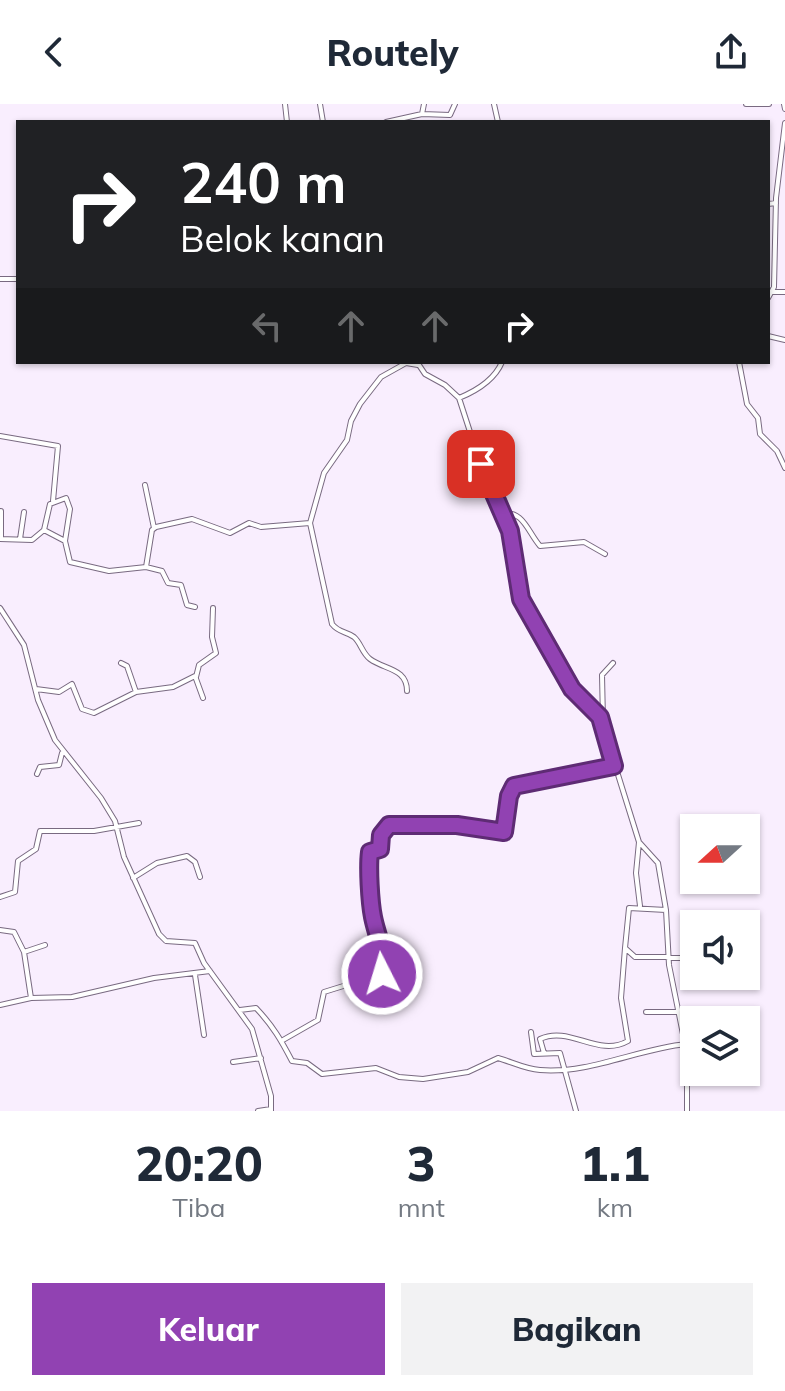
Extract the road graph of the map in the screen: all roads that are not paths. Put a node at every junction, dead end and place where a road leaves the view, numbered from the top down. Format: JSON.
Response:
{"nodes":[{"id":1,"x":424,"y":104,"type":"edge"},
{"id":2,"x":455,"y":104,"type":"edge"},
{"id":3,"x":746,"y":104,"type":"edge"},
{"id":4,"x":769,"y":104,"type":"edge"},
{"id":5,"x":422,"y":114,"type":"junction"},
{"id":6,"x":395,"y":120,"type":"edge"},
{"id":7,"x":785,"y":123,"type":"edge"},
{"id":8,"x":776,"y":203,"type":"junction"},
{"id":9,"x":770,"y":204,"type":"edge"},
{"id":10,"x":772,"y":292,"type":"junction"},
{"id":11,"x":785,"y":292,"type":"edge"},
{"id":12,"x":770,"y":295,"type":"edge"},
{"id":13,"x":418,"y":364,"type":"edge"},
{"id":14,"x":501,"y":364,"type":"edge"},
{"id":15,"x":739,"y":364,"type":"edge"},
{"id":16,"x":459,"y":398,"type":"junction"},
{"id":17,"x":0,"y":436,"type":"edge"},
{"id":18,"x":785,"y":468,"type":"edge"},
{"id":19,"x":145,"y":485,"type":"dead end"},
{"id":20,"x":53,"y":501,"type":"junction"},
{"id":21,"x":1,"y":511,"type":"edge"},
{"id":22,"x":24,"y":512,"type":"dead end"},
{"id":23,"x":500,"y":513,"type":"junction"},
{"id":24,"x":310,"y":523,"type":"junction"},
{"id":25,"x":154,"y":528,"type":"junction"},
{"id":26,"x":44,"y":530,"type":"junction"},
{"id":27,"x":0,"y":539,"type":"edge"},
{"id":28,"x":20,"y":539,"type":"junction"},
{"id":29,"x":65,"y":541,"type":"junction"},
{"id":30,"x":605,"y":554,"type":"dead end"},
{"id":31,"x":146,"y":567,"type":"junction"},
{"id":32,"x":195,"y":607,"type":"dead end"},
{"id":33,"x":0,"y":608,"type":"edge"},
{"id":34,"x":213,"y":608,"type":"dead end"},
{"id":35,"x":121,"y":663,"type":"dead end"},
{"id":36,"x":613,"y":663,"type":"dead end"},
{"id":37,"x":196,"y":677,"type":"junction"},
{"id":38,"x":36,"y":689,"type":"junction"},
{"id":39,"x":407,"y":691,"type":"dead end"},
{"id":40,"x":136,"y":692,"type":"junction"},
{"id":41,"x":203,"y":698,"type":"dead end"},
{"id":42,"x":602,"y":722,"type":"junction"},
{"id":43,"x":62,"y":751,"type":"junction"},
{"id":44,"x":614,"y":766,"type":"junction"},
{"id":45,"x":37,"y":774,"type":"dead end"},
{"id":46,"x":139,"y":823,"type":"dead end"},
{"id":47,"x":117,"y":828,"type":"junction"},
{"id":48,"x":639,"y":842,"type":"junction"},
{"id":49,"x":200,"y":877,"type":"dead end"},
{"id":50,"x":133,"y":878,"type":"junction"},
{"id":51,"x":0,"y":897,"type":"edge"},
{"id":52,"x":640,"y":906,"type":"junction"},
{"id":53,"x":666,"y":910,"type":"junction"},
{"id":54,"x":0,"y":930,"type":"edge"},
{"id":55,"x":45,"y":945,"type":"dead end"},
{"id":56,"x":625,"y":948,"type":"junction"},
{"id":57,"x":24,"y":952,"type":"junction"},
{"id":58,"x":668,"y":957,"type":"junction"},
{"id":59,"x":680,"y":957,"type":"edge"},
{"id":60,"x":210,"y":971,"type":"junction"},
{"id":61,"x":195,"y":975,"type":"junction"},
{"id":62,"x":31,"y":998,"type":"junction"},
{"id":63,"x":0,"y":1005,"type":"edge"},
{"id":64,"x":240,"y":1010,"type":"junction"},
{"id":65,"x":646,"y":1012,"type":"dead end"},
{"id":66,"x":680,"y":1012,"type":"joint"},
{"id":67,"x":531,"y":1032,"type":"dead end"},
{"id":68,"x":204,"y":1035,"type":"dead end"},
{"id":69,"x":283,"y":1040,"type":"junction"},
{"id":70,"x":680,"y":1045,"type":"edge"},
{"id":71,"x":544,"y":1053,"type":"junction"},
{"id":72,"x":261,"y":1058,"type":"junction"},
{"id":73,"x":233,"y":1062,"type":"dead end"},
{"id":74,"x":562,"y":1070,"type":"junction"},
{"id":75,"x":687,"y":1086,"type":"edge"},
{"id":76,"x":271,"y":1110,"type":"edge"},
{"id":77,"x":258,"y":1111,"type":"edge"},
{"id":78,"x":576,"y":1111,"type":"edge"},
{"id":79,"x":687,"y":1111,"type":"edge"}],
"edges":[{"from":1,"to":5,"type":"street"},
{"from":2,"to":5,"type":"street"},
{"from":3,"to":4,"type":"street"},
{"from":5,"to":6,"type":"street"},
{"from":7,"to":8,"type":"street"},
{"from":8,"to":9,"type":"street"},
{"from":8,"to":10,"type":"street"},
{"from":10,"to":11,"type":"street"},
{"from":10,"to":12,"type":"street"},
{"from":13,"to":16,"type":"street"},
{"from":13,"to":24,"type":"street"},
{"from":14,"to":16,"type":"street"},
{"from":15,"to":18,"type":"street"},
{"from":16,"to":23,"type":"street"},
{"from":17,"to":20,"type":"street"},
{"from":19,"to":25,"type":"street"},
{"from":20,"to":26,"type":"street"},
{"from":20,"to":29,"type":"street"},
{"from":21,"to":27,"type":"street"},
{"from":22,"to":28,"type":"street"},
{"from":23,"to":30,"type":"street"},
{"from":23,"to":42,"type":"street"},
{"from":24,"to":25,"type":"street"},
{"from":24,"to":39,"type":"street"},
{"from":25,"to":31,"type":"street"},
{"from":26,"to":28,"type":"street"},
{"from":26,"to":29,"type":"street"},
{"from":27,"to":28,"type":"street"},
{"from":29,"to":31,"type":"street"},
{"from":31,"to":32,"type":"street"},
{"from":33,"to":38,"type":"street"},
{"from":34,"to":37,"type":"street"},
{"from":35,"to":40,"type":"street"},
{"from":36,"to":42,"type":"street"},
{"from":37,"to":40,"type":"street"},
{"from":37,"to":41,"type":"street"},
{"from":38,"to":40,"type":"street"},
{"from":38,"to":43,"type":"street"},
{"from":42,"to":44,"type":"street"},
{"from":43,"to":45,"type":"street"},
{"from":43,"to":47,"type":"street"},
{"from":44,"to":48,"type":"street"},
{"from":44,"to":69,"type":"street"},
{"from":46,"to":47,"type":"street"},
{"from":47,"to":50,"type":"street"},
{"from":47,"to":51,"type":"street"},
{"from":48,"to":52,"type":"street"},
{"from":48,"to":53,"type":"street"},
{"from":49,"to":50,"type":"street"},
{"from":50,"to":60,"type":"street"},
{"from":52,"to":53,"type":"street"},
{"from":52,"to":56,"type":"street"},
{"from":53,"to":58,"type":"street"},
{"from":54,"to":57,"type":"street"},
{"from":55,"to":57,"type":"street"},
{"from":56,"to":58,"type":"street"},
{"from":56,"to":71,"type":"street"},
{"from":57,"to":62,"type":"street"},
{"from":58,"to":59,"type":"street"},
{"from":58,"to":66,"type":"street"},
{"from":60,"to":61,"type":"street"},
{"from":60,"to":64,"type":"street"},
{"from":61,"to":62,"type":"street"},
{"from":61,"to":68,"type":"street"},
{"from":62,"to":63,"type":"street"},
{"from":64,"to":69,"type":"street"},
{"from":64,"to":72,"type":"street"},
{"from":65,"to":66,"type":"street"},
{"from":67,"to":71,"type":"street"},
{"from":69,"to":74,"type":"street"},
{"from":70,"to":74,"type":"street"},
{"from":71,"to":74,"type":"street"},
{"from":72,"to":73,"type":"street"},
{"from":72,"to":76,"type":"street"},
{"from":74,"to":78,"type":"street"},
{"from":75,"to":79,"type":"street"},
{"from":76,"to":77,"type":"street"}]}
